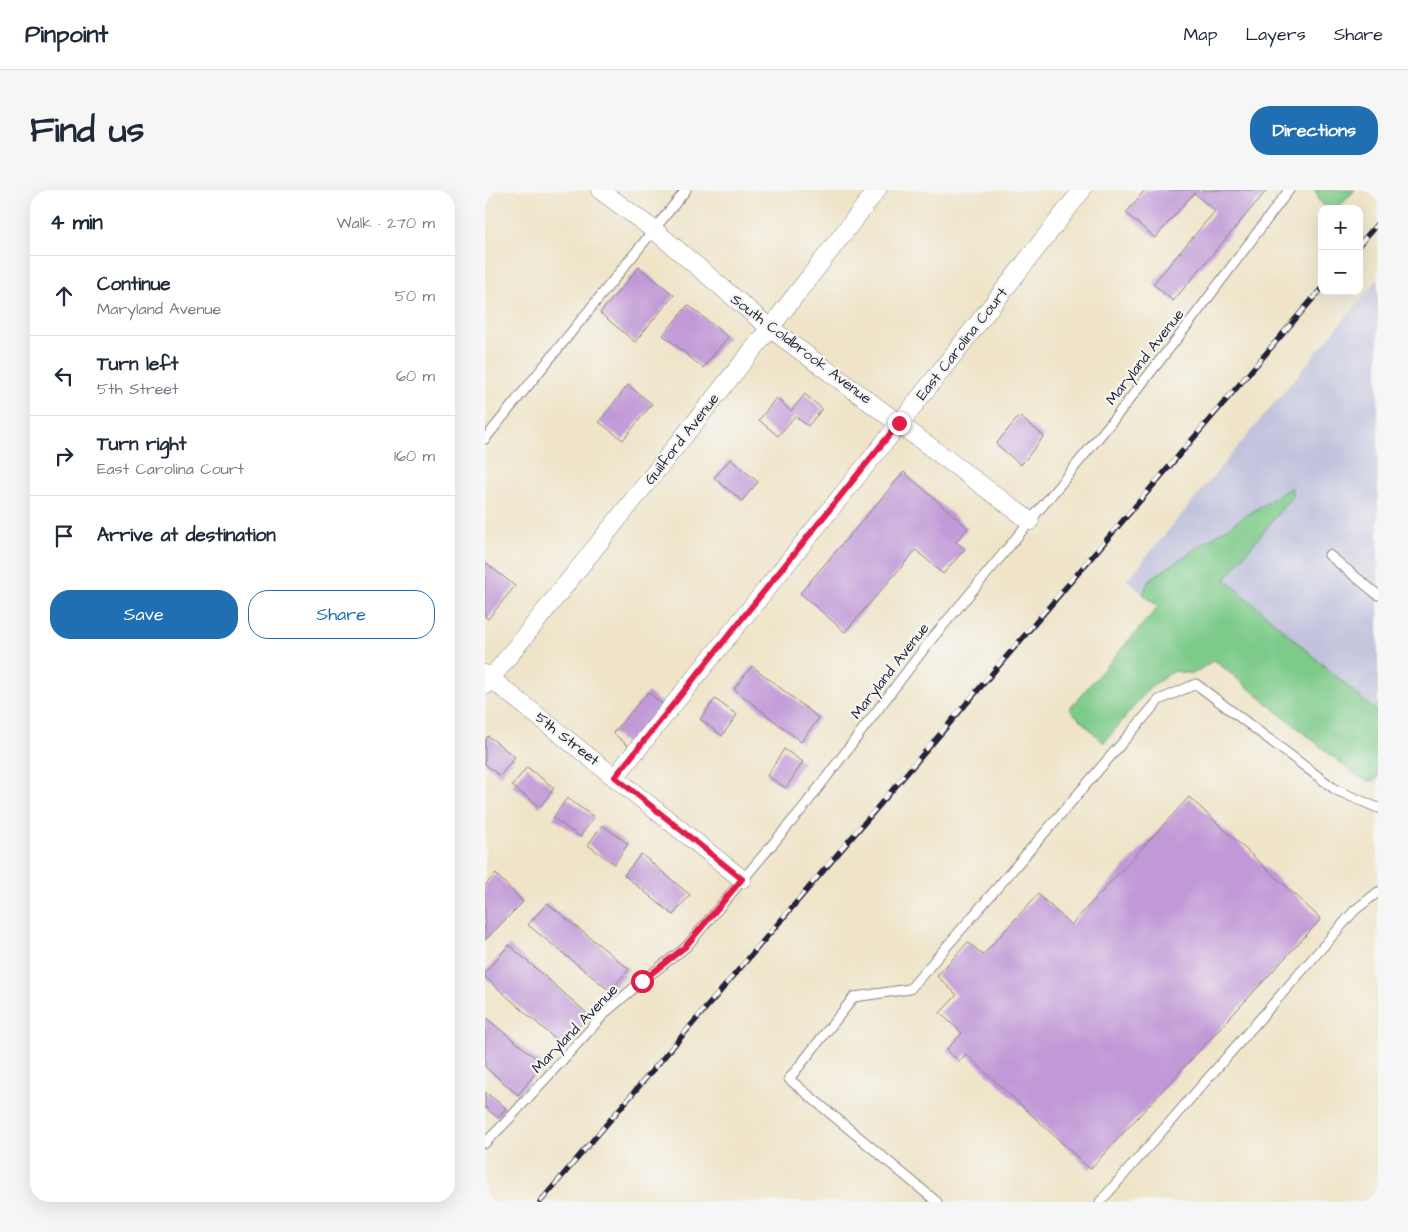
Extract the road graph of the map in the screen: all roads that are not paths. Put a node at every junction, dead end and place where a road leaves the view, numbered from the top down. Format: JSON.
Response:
{"nodes":[{"id":1,"x":600,"y":190,"type":"edge"},
{"id":2,"x":686,"y":190,"type":"edge"},
{"id":3,"x":877,"y":190,"type":"edge"},
{"id":4,"x":1081,"y":190,"type":"edge"},
{"id":5,"x":1289,"y":190,"type":"edge"},
{"id":6,"x":654,"y":230,"type":"junction"},
{"id":7,"x":770,"y":328,"type":"junction"},
{"id":8,"x":899,"y":423,"type":"junction"},
{"id":9,"x":485,"y":439,"type":"edge"},
{"id":10,"x":1030,"y":520,"type":"junction"},
{"id":11,"x":1329,"y":555,"type":"dead end"},
{"id":12,"x":1378,"y":595,"type":"edge"},
{"id":13,"x":487,"y":680,"type":"edge"},
{"id":14,"x":615,"y":777,"type":"junction"},
{"id":15,"x":1378,"y":808,"type":"edge"},
{"id":16,"x":742,"y":879,"type":"junction"},
{"id":17,"x":1378,"y":892,"type":"edge"},
{"id":18,"x":485,"y":1143,"type":"edge"},
{"id":19,"x":937,"y":1202,"type":"edge"},
{"id":20,"x":1100,"y":1202,"type":"edge"}],
"edges":[{"from":1,"to":6,"type":"street","name":"South Coldbrook Avenue"},
{"from":2,"to":6,"type":"lane"},
{"from":3,"to":7,"type":"street","name":"Guilford Avenue"},
{"from":4,"to":8,"type":"street","name":"East Carolina Court"},
{"from":5,"to":10,"type":"lane","name":"Maryland Avenue"},
{"from":6,"to":7,"type":"street","name":"South Coldbrook Avenue"},
{"from":6,"to":9,"type":"lane"},
{"from":7,"to":8,"type":"street","name":"South Coldbrook Avenue"},
{"from":7,"to":13,"type":"street","name":"Guilford Avenue"},
{"from":8,"to":10,"type":"street","name":"South Coldbrook Avenue"},
{"from":8,"to":14,"type":"street","name":"East Carolina Court"},
{"from":10,"to":16,"type":"lane","name":"Maryland Avenue"},
{"from":11,"to":12,"type":"lane"},
{"from":13,"to":14,"type":"street","name":"5th Street"},
{"from":14,"to":16,"type":"street","name":"5th Street"},
{"from":15,"to":19,"type":"lane"},
{"from":16,"to":18,"type":"lane","name":"Maryland Avenue"},
{"from":17,"to":20,"type":"lane"}]}
